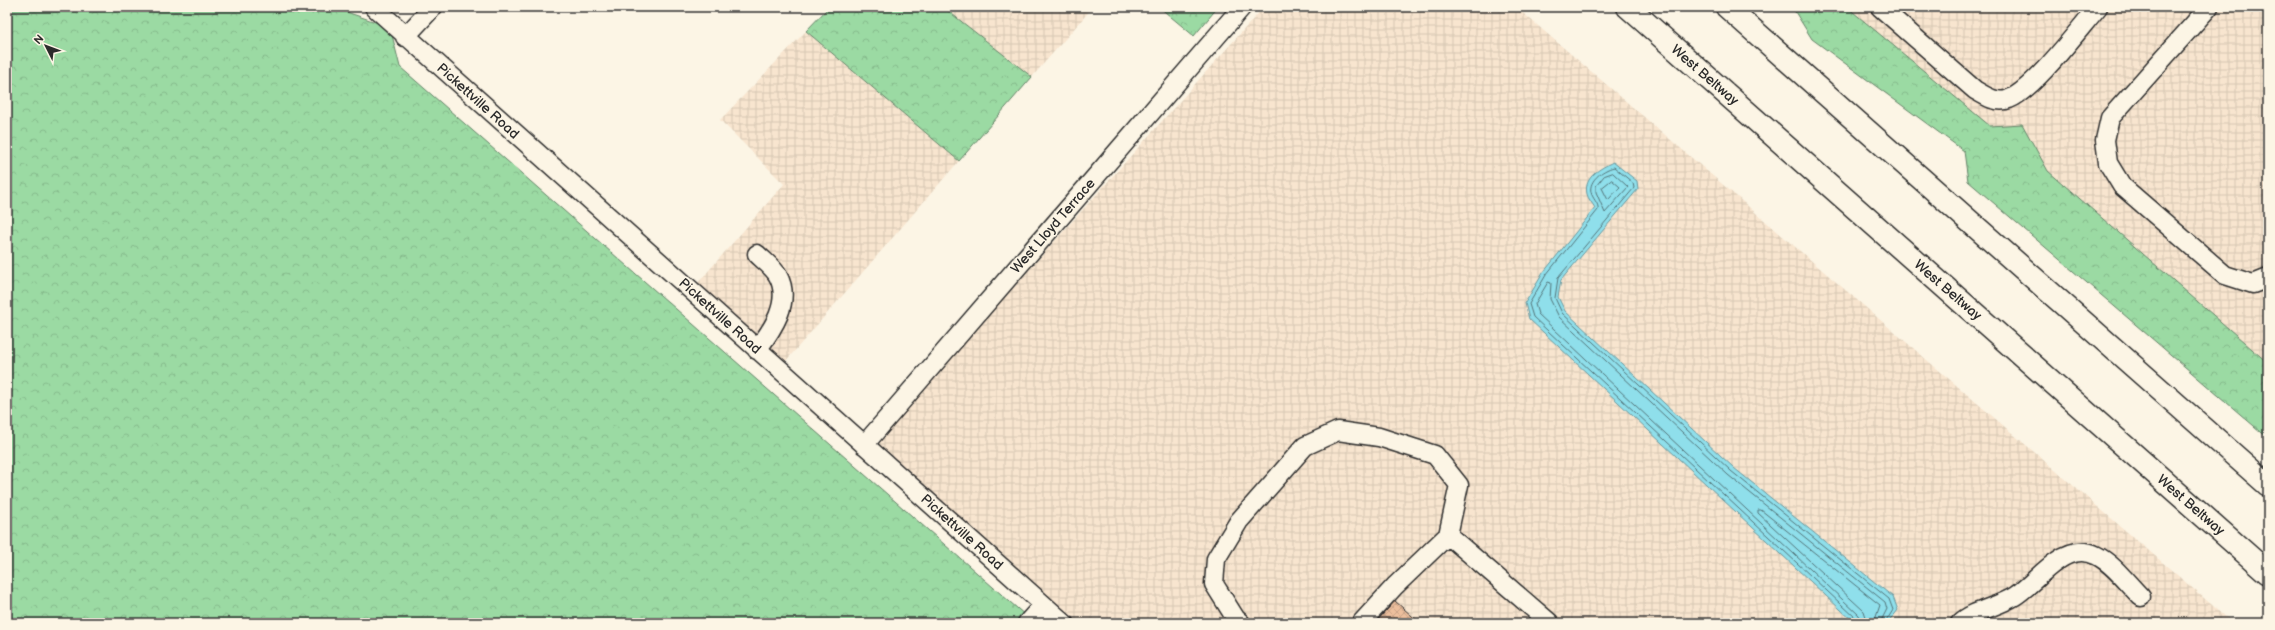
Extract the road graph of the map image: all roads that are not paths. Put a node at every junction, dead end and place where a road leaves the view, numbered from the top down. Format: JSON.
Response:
{"nodes":[{"id":1,"x":374,"y":7,"type":"edge"},
{"id":2,"x":433,"y":7,"type":"edge"},
{"id":3,"x":1242,"y":7,"type":"edge"},
{"id":4,"x":1628,"y":7,"type":"edge"},
{"id":5,"x":1727,"y":7,"type":"edge"},
{"id":6,"x":1880,"y":7,"type":"edge"},
{"id":7,"x":2098,"y":7,"type":"edge"},
{"id":8,"x":2209,"y":7,"type":"edge"},
{"id":9,"x":406,"y":37,"type":"junction"},
{"id":10,"x":757,"y":254,"type":"dead end"},
{"id":11,"x":2268,"y":278,"type":"edge"},
{"id":12,"x":757,"y":350,"type":"junction"},
{"id":13,"x":864,"y":445,"type":"junction"},
{"id":14,"x":2268,"y":485,"type":"edge"},
{"id":15,"x":1448,"y":535,"type":"junction"},
{"id":16,"x":2268,"y":573,"type":"edge"},
{"id":17,"x":2141,"y":597,"type":"dead end"},
{"id":18,"x":1043,"y":605,"type":"junction"},
{"id":19,"x":1027,"y":623,"type":"edge"},
{"id":20,"x":1064,"y":623,"type":"edge"},
{"id":21,"x":1241,"y":623,"type":"edge"},
{"id":22,"x":1361,"y":623,"type":"edge"},
{"id":23,"x":1550,"y":623,"type":"edge"},
{"id":24,"x":1960,"y":623,"type":"edge"}],
"edges":[{"from":1,"to":9,"type":"street","name":"Pickettville Road"},
{"from":2,"to":9,"type":"street"},
{"from":3,"to":13,"type":"street","name":"West Lloyd Terrace"},
{"from":4,"to":16,"type":"highway","name":"West Beltway"},
{"from":5,"to":14,"type":"highway"},
{"from":6,"to":7,"type":"street"},
{"from":8,"to":11,"type":"street"},
{"from":9,"to":12,"type":"street","name":"Pickettville Road"},
{"from":10,"to":12,"type":"street"},
{"from":12,"to":13,"type":"street","name":"Pickettville Road"},
{"from":13,"to":18,"type":"street","name":"Pickettville Road"},
{"from":15,"to":21,"type":"street"},
{"from":15,"to":22,"type":"street"},
{"from":15,"to":23,"type":"street"},
{"from":17,"to":24,"type":"street"},
{"from":18,"to":19,"type":"street"},
{"from":18,"to":20,"type":"street","name":"Pickettville Road"}]}
